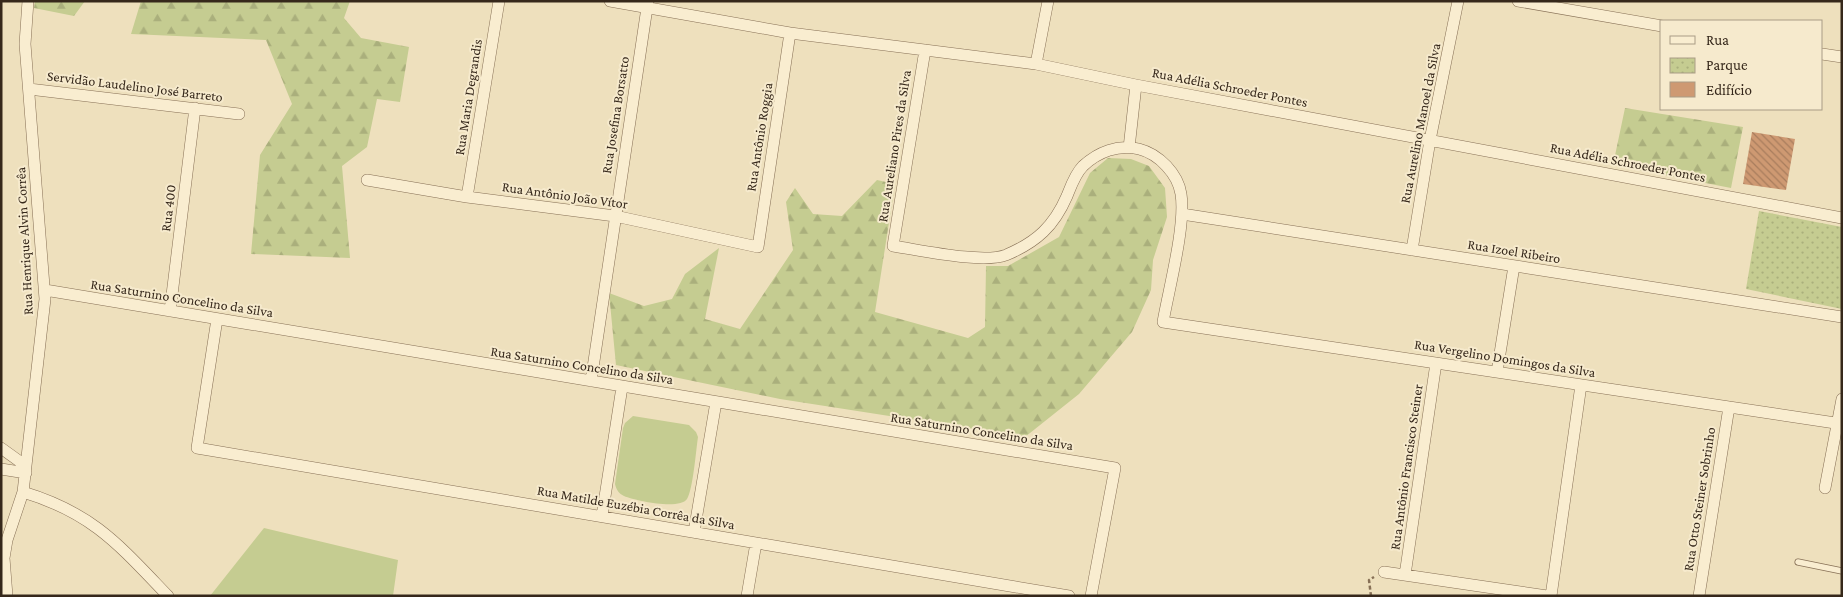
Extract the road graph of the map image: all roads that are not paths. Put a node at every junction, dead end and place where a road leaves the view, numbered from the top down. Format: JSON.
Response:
{"nodes":[{"id":1,"x":28,"y":1,"type":"edge"},
{"id":2,"x":499,"y":1,"type":"edge"},
{"id":3,"x":610,"y":1,"type":"edge"},
{"id":4,"x":1048,"y":1,"type":"edge"},
{"id":5,"x":1458,"y":1,"type":"edge"},
{"id":6,"x":1518,"y":1,"type":"edge"},
{"id":7,"x":647,"y":4,"type":"edge"},
{"id":8,"x":1660,"y":26,"type":"edge"},
{"id":9,"x":790,"y":32,"type":"junction"},
{"id":10,"x":924,"y":50,"type":"junction"},
{"id":11,"x":1823,"y":54,"type":"edge"},
{"id":12,"x":1842,"y":58,"type":"edge"},
{"id":13,"x":1036,"y":64,"type":"junction"},
{"id":14,"x":1136,"y":85,"type":"junction"},
{"id":15,"x":28,"y":88,"type":"junction"},
{"id":16,"x":195,"y":108,"type":"junction"},
{"id":17,"x":239,"y":114,"type":"dead end"},
{"id":18,"x":1430,"y":140,"type":"junction"},
{"id":19,"x":1129,"y":148,"type":"junction"},
{"id":20,"x":367,"y":180,"type":"dead end"},
{"id":21,"x":467,"y":197,"type":"junction"},
{"id":22,"x":1182,"y":214,"type":"junction"},
{"id":23,"x":614,"y":216,"type":"junction"},
{"id":24,"x":1842,"y":218,"type":"edge"},
{"id":25,"x":758,"y":247,"type":"joint"},
{"id":26,"x":1412,"y":250,"type":"junction"},
{"id":27,"x":1514,"y":266,"type":"junction"},
{"id":28,"x":45,"y":290,"type":"junction"},
{"id":29,"x":170,"y":311,"type":"junction"},
{"id":30,"x":1842,"y":318,"type":"edge"},
{"id":31,"x":217,"y":319,"type":"junction"},
{"id":32,"x":1436,"y":363,"type":"junction"},
{"id":33,"x":1498,"y":372,"type":"junction"},
{"id":34,"x":590,"y":381,"type":"junction"},
{"id":35,"x":1581,"y":385,"type":"junction"},
{"id":36,"x":622,"y":387,"type":"junction"},
{"id":37,"x":1842,"y":399,"type":"edge"},
{"id":38,"x":716,"y":402,"type":"junction"},
{"id":39,"x":1729,"y":407,"type":"junction"},
{"id":40,"x":1840,"y":424,"type":"edge"},
{"id":41,"x":1,"y":448,"type":"edge"},
{"id":42,"x":1,"y":469,"type":"edge"},
{"id":43,"x":26,"y":470,"type":"junction"},
{"id":44,"x":1825,"y":488,"type":"dead end"},
{"id":45,"x":23,"y":492,"type":"junction"},
{"id":46,"x":602,"y":516,"type":"junction"},
{"id":47,"x":694,"y":532,"type":"junction"},
{"id":48,"x":756,"y":542,"type":"junction"},
{"id":49,"x":1798,"y":562,"type":"dead end"},
{"id":50,"x":1842,"y":571,"type":"edge"},
{"id":51,"x":1384,"y":572,"type":"road end"},
{"id":52,"x":1404,"y":575,"type":"junction"},
{"id":53,"x":7,"y":596,"type":"edge"},
{"id":54,"x":168,"y":596,"type":"edge"},
{"id":55,"x":747,"y":596,"type":"edge"},
{"id":56,"x":1069,"y":596,"type":"edge"},
{"id":57,"x":1091,"y":596,"type":"edge"},
{"id":58,"x":1547,"y":596,"type":"edge"},
{"id":59,"x":1551,"y":596,"type":"edge"},
{"id":60,"x":1699,"y":596,"type":"edge"}],
"edges":[{"from":1,"to":15,"type":"street","name":"Rua Henrique Alvin Corrêa"},
{"from":2,"to":21,"type":"street","name":"Rua Maria Degrandis"},
{"from":3,"to":7,"type":"street","name":"Rua Adélia Schroeder Pontes"},
{"from":4,"to":13,"type":"street"},
{"from":5,"to":18,"type":"street","name":"Rua Aurelino Manoel da Silva"},
{"from":6,"to":8,"type":"street"},
{"from":7,"to":9,"type":"street","name":"Rua Adélia Schroeder Pontes"},
{"from":7,"to":23,"type":"street","name":"Rua Josefina Borsatto"},
{"from":9,"to":10,"type":"street","name":"Rua Adélia Schroeder Pontes"},
{"from":9,"to":25,"type":"street","name":"Rua Antônio Roggia"},
{"from":10,"to":13,"type":"street","name":"Rua Adélia Schroeder Pontes"},
{"from":10,"to":19,"type":"street","name":"Rua Aureliano Pires da Silva"},
{"from":11,"to":12,"type":"street"},
{"from":13,"to":14,"type":"street","name":"Rua Adélia Schroeder Pontes"},
{"from":14,"to":18,"type":"street","name":"Rua Adélia Schroeder Pontes"},
{"from":14,"to":19,"type":"street"},
{"from":15,"to":16,"type":"street","name":"Servidão Laudelino José Barreto"},
{"from":15,"to":28,"type":"street","name":"Rua Henrique Alvin Corrêa"},
{"from":16,"to":17,"type":"street","name":"Servidão Laudelino José Barreto"},
{"from":16,"to":29,"type":"street","name":"Rua 400"},
{"from":18,"to":24,"type":"street","name":"Rua Adélia Schroeder Pontes"},
{"from":18,"to":26,"type":"street","name":"Rua Aurelino Manoel da Silva"},
{"from":19,"to":22,"type":"street"},
{"from":20,"to":21,"type":"street","name":"Rua Antônio João Vítor"},
{"from":21,"to":23,"type":"street","name":"Rua Antônio João Vítor"},
{"from":22,"to":26,"type":"street","name":"Rua Izoel Ribeiro"},
{"from":22,"to":32,"type":"street","name":"Rua Vergelino Domingos da Silva"},
{"from":23,"to":25,"type":"street","name":"Rua Antônio João Vítor"},
{"from":23,"to":34,"type":"street","name":"Rua Josefina Borsatto"},
{"from":26,"to":27,"type":"street","name":"Rua Izoel Ribeiro"},
{"from":27,"to":30,"type":"street","name":"Rua Izoel Ribeiro"},
{"from":27,"to":33,"type":"street"},
{"from":28,"to":29,"type":"street","name":"Rua Saturnino Concelino da Silva"},
{"from":28,"to":43,"type":"street","name":"Rua Henrique Alvin Corrêa"},
{"from":29,"to":31,"type":"street","name":"Rua Saturnino Concelino da Silva"},
{"from":31,"to":34,"type":"street","name":"Rua Saturnino Concelino da Silva"},
{"from":31,"to":46,"type":"street","name":"Rua Matilde Euzébia Corrêa da Silva"},
{"from":32,"to":33,"type":"street","name":"Rua Vergelino Domingos da Silva"},
{"from":32,"to":52,"type":"street","name":"Rua Antônio Francisco Steiner"},
{"from":33,"to":35,"type":"street","name":"Rua Vergelino Domingos da Silva"},
{"from":34,"to":36,"type":"street","name":"Rua Saturnino Concelino da Silva"},
{"from":35,"to":39,"type":"street","name":"Rua Vergelino Domingos da Silva"},
{"from":35,"to":59,"type":"street"},
{"from":36,"to":38,"type":"street","name":"Rua Saturnino Concelino da Silva"},
{"from":36,"to":46,"type":"street"},
{"from":37,"to":40,"type":"street"},
{"from":38,"to":47,"type":"street"},
{"from":38,"to":57,"type":"street","name":"Rua Saturnino Concelino da Silva"},
{"from":39,"to":40,"type":"street","name":"Rua Vergelino Domingos da Silva"},
{"from":39,"to":60,"type":"street","name":"Rua Otto Steiner Sobrinho"},
{"from":40,"to":44,"type":"street"},
{"from":41,"to":43,"type":"street"},
{"from":42,"to":43,"type":"street"},
{"from":43,"to":45,"type":"street","name":"Rua Henrique Alvin Corrêa"},
{"from":45,"to":53,"type":"street","name":"Rua Henrique Alvin Corrêa"},
{"from":45,"to":54,"type":"street"},
{"from":46,"to":47,"type":"street","name":"Rua Matilde Euzébia Corrêa da Silva"},
{"from":47,"to":48,"type":"street","name":"Rua Matilde Euzébia Corrêa da Silva"},
{"from":48,"to":55,"type":"street"},
{"from":48,"to":56,"type":"street","name":"Rua Matilde Euzébia Corrêa da Silva"},
{"from":49,"to":50,"type":"lane"},
{"from":51,"to":52,"type":"street"},
{"from":52,"to":58,"type":"street"}]}
